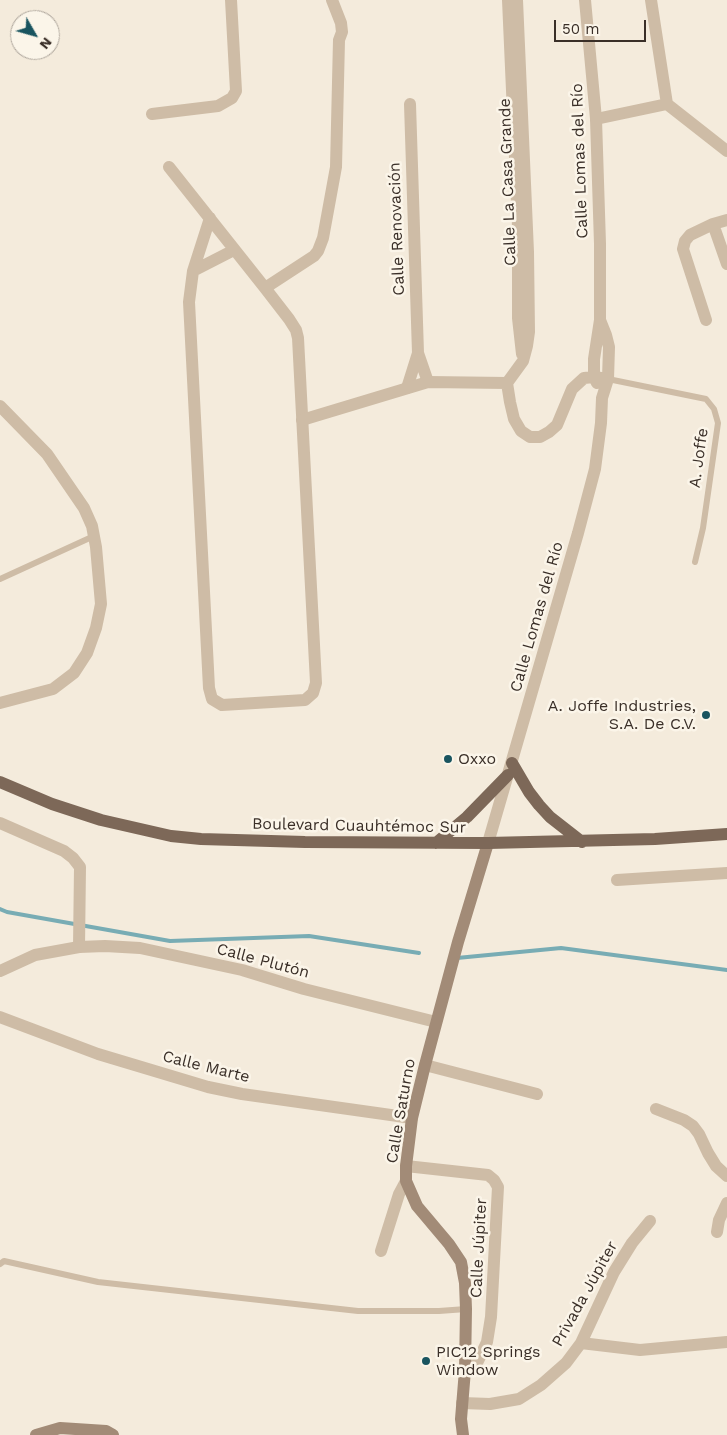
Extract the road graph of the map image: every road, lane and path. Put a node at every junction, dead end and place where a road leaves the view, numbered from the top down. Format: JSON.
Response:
{"nodes":[{"id":1,"x":231,"y":0,"type":"edge"},
{"id":2,"x":332,"y":0,"type":"edge"},
{"id":3,"x":508,"y":0,"type":"edge"},
{"id":4,"x":517,"y":0,"type":"edge"},
{"id":5,"x":585,"y":0,"type":"edge"},
{"id":6,"x":651,"y":0,"type":"edge"},
{"id":7,"x":410,"y":104,"type":"dead end"},
{"id":8,"x":667,"y":104,"type":"junction"},
{"id":9,"x":152,"y":114,"type":"dead end"},
{"id":10,"x":596,"y":119,"type":"junction"},
{"id":11,"x":727,"y":151,"type":"edge"},
{"id":12,"x":169,"y":167,"type":"dead end"},
{"id":13,"x":210,"y":218,"type":"junction"},
{"id":14,"x":727,"y":220,"type":"edge"},
{"id":15,"x":713,"y":224,"type":"junction"},
{"id":16,"x":234,"y":250,"type":"junction"},
{"id":17,"x":727,"y":264,"type":"edge"},
{"id":18,"x":193,"y":272,"type":"junction"},
{"id":19,"x":265,"y":288,"type":"junction"},
{"id":20,"x":600,"y":320,"type":"junction"},
{"id":21,"x":706,"y":320,"type":"dead end"},
{"id":22,"x":418,"y":353,"type":"junction"},
{"id":23,"x":523,"y":361,"type":"junction"},
{"id":24,"x":594,"y":377,"type":"junction"},
{"id":25,"x":608,"y":379,"type":"junction"},
{"id":26,"x":428,"y":382,"type":"junction"},
{"id":27,"x":507,"y":383,"type":"junction"},
{"id":28,"x":407,"y":388,"type":"junction"},
{"id":29,"x":602,"y":398,"type":"junction"},
{"id":30,"x":0,"y":406,"type":"edge"},
{"id":31,"x":302,"y":420,"type":"junction"},
{"id":32,"x":94,"y":536,"type":"junction"},
{"id":33,"x":696,"y":562,"type":"dead end"},
{"id":34,"x":0,"y":579,"type":"edge"},
{"id":35,"x":0,"y":703,"type":"edge"},
{"id":36,"x":510,"y":769,"type":"junction"},
{"id":37,"x":0,"y":782,"type":"edge"},
{"id":38,"x":0,"y":823,"type":"edge"},
{"id":39,"x":727,"y":834,"type":"edge"},
{"id":40,"x":582,"y":842,"type":"junction"},
{"id":41,"x":436,"y":843,"type":"junction"},
{"id":42,"x":488,"y":843,"type":"junction"},
{"id":43,"x":727,"y":872,"type":"edge"},
{"id":44,"x":617,"y":880,"type":"dead end"},
{"id":45,"x":79,"y":947,"type":"junction"},
{"id":46,"x":0,"y":971,"type":"edge"},
{"id":47,"x":0,"y":1017,"type":"edge"},
{"id":48,"x":436,"y":1022,"type":"junction"},
{"id":49,"x":425,"y":1065,"type":"junction"},
{"id":50,"x":537,"y":1094,"type":"dead end"},
{"id":51,"x":656,"y":1109,"type":"dead end"},
{"id":52,"x":412,"y":1118,"type":"junction"},
{"id":53,"x":406,"y":1166,"type":"junction"},
{"id":54,"x":727,"y":1176,"type":"edge"},
{"id":55,"x":406,"y":1182,"type":"junction"},
{"id":56,"x":727,"y":1203,"type":"edge"},
{"id":57,"x":650,"y":1221,"type":"dead end"},
{"id":58,"x":717,"y":1232,"type":"dead end"},
{"id":59,"x":381,"y":1251,"type":"dead end"},
{"id":60,"x":1,"y":1262,"type":"edge"},
{"id":61,"x":466,"y":1309,"type":"junction"},
{"id":62,"x":727,"y":1342,"type":"edge"},
{"id":63,"x":581,"y":1343,"type":"junction"},
{"id":64,"x":465,"y":1370,"type":"junction"},
{"id":65,"x":462,"y":1403,"type":"junction"},
{"id":66,"x":36,"y":1435,"type":"edge"},
{"id":67,"x":113,"y":1435,"type":"edge"},
{"id":68,"x":462,"y":1435,"type":"edge"}],
"edges":[{"from":1,"to":9,"type":"street"},
{"from":2,"to":19,"type":"street"},
{"from":3,"to":23,"type":"street","name":"Calle La Casa Grande"},
{"from":4,"to":23,"type":"street","name":"Calle La Casa Grande"},
{"from":5,"to":10,"type":"street","name":"Calle Lomas del Río"},
{"from":6,"to":8,"type":"street"},
{"from":7,"to":22,"type":"street","name":"Calle Renovación"},
{"from":8,"to":10,"type":"street"},
{"from":8,"to":11,"type":"street"},
{"from":10,"to":20,"type":"street","name":"Calle Lomas del Río"},
{"from":12,"to":13,"type":"street"},
{"from":13,"to":16,"type":"street"},
{"from":13,"to":18,"type":"street"},
{"from":14,"to":15,"type":"street"},
{"from":15,"to":17,"type":"street"},
{"from":15,"to":21,"type":"street"},
{"from":16,"to":18,"type":"street"},
{"from":16,"to":19,"type":"street"},
{"from":18,"to":31,"type":"street"},
{"from":19,"to":31,"type":"street"},
{"from":20,"to":24,"type":"street","name":"Calle Lomas del Río"},
{"from":20,"to":25,"type":"street","name":"Calle Lomas del Río"},
{"from":22,"to":26,"type":"street","name":"Calle Renovación"},
{"from":22,"to":28,"type":"street","name":"Calle Renovación"},
{"from":23,"to":27,"type":"street","name":"Calle La Casa Grande"},
{"from":24,"to":25,"type":"street"},
{"from":24,"to":27,"type":"street"},
{"from":24,"to":29,"type":"street","name":"Calle Lomas del Río"},
{"from":25,"to":29,"type":"street","name":"Calle Lomas del Río"},
{"from":25,"to":33,"type":"lane","name":"A. Joffe"},
{"from":26,"to":27,"type":"street"},
{"from":26,"to":28,"type":"street"},
{"from":28,"to":31,"type":"street"},
{"from":29,"to":36,"type":"street","name":"Calle Lomas del Río"},
{"from":30,"to":32,"type":"street"},
{"from":32,"to":34,"type":"lane"},
{"from":32,"to":35,"type":"street"},
{"from":36,"to":40,"type":"main road"},
{"from":36,"to":41,"type":"main road"},
{"from":36,"to":42,"type":"street","name":"Calle Lomas del Río"},
{"from":37,"to":41,"type":"main road","name":"Boulevard Cuauhtémoc Sur"},
{"from":38,"to":45,"type":"street"},
{"from":39,"to":40,"type":"main road","name":"Boulevard Cuauhtémoc Sur"},
{"from":40,"to":42,"type":"main road","name":"Boulevard Cuauhtémoc Sur"},
{"from":41,"to":42,"type":"main road","name":"Boulevard Cuauhtémoc Sur"},
{"from":42,"to":48,"type":"main road","name":"Calle Saturno"},
{"from":43,"to":44,"type":"street"},
{"from":45,"to":46,"type":"street","name":"Calle Plutón"},
{"from":45,"to":48,"type":"street","name":"Calle Plutón"},
{"from":47,"to":52,"type":"street","name":"Calle Marte"},
{"from":48,"to":49,"type":"main road","name":"Calle Saturno"},
{"from":49,"to":50,"type":"street"},
{"from":49,"to":52,"type":"main road","name":"Calle Saturno"},
{"from":51,"to":54,"type":"street"},
{"from":52,"to":53,"type":"main road","name":"Calle Saturno"},
{"from":53,"to":55,"type":"main road","name":"Calle Saturno"},
{"from":53,"to":64,"type":"street","name":"Calle Júpiter"},
{"from":55,"to":59,"type":"street"},
{"from":55,"to":61,"type":"main road","name":"Calle Saturno"},
{"from":56,"to":58,"type":"street"},
{"from":57,"to":63,"type":"street","name":"Privada Júpiter"},
{"from":60,"to":61,"type":"lane"},
{"from":61,"to":64,"type":"main road","name":"Calle Saturno"},
{"from":62,"to":63,"type":"street"},
{"from":63,"to":65,"type":"street","name":"Privada Júpiter"},
{"from":64,"to":65,"type":"main road","name":"Calle Saturno"},
{"from":65,"to":68,"type":"main road","name":"Calle Saturno"},
{"from":66,"to":67,"type":"main road"}]}
